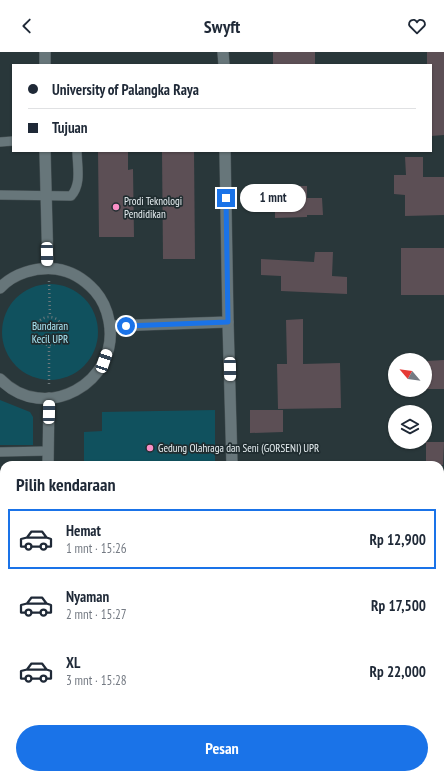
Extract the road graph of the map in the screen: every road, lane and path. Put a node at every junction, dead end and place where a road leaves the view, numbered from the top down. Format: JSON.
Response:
{"nodes":[{"id":1,"x":45,"y":52,"type":"edge"},
{"id":2,"x":224,"y":52,"type":"edge"},
{"id":3,"x":45,"y":64,"type":"edge"},
{"id":4,"x":224,"y":64,"type":"edge"},
{"id":5,"x":12,"y":141,"type":"edge"},
{"id":6,"x":0,"y":142,"type":"edge"},
{"id":7,"x":45,"y":152,"type":"edge"},
{"id":8,"x":76,"y":152,"type":"edge"},
{"id":9,"x":225,"y":152,"type":"edge"},
{"id":10,"x":0,"y":195,"type":"edge"},
{"id":11,"x":46,"y":196,"type":"junction"},
{"id":12,"x":48,"y":274,"type":"junction"},
{"id":13,"x":0,"y":288,"type":"edge"},
{"id":14,"x":50,"y":317,"type":"junction"},
{"id":15,"x":228,"y":322,"type":"junction"},
{"id":16,"x":110,"y":326,"type":"junction"},
{"id":17,"x":49,"y":345,"type":"junction"},
{"id":18,"x":0,"y":379,"type":"edge"},
{"id":19,"x":49,"y":384,"type":"dead end"},
{"id":20,"x":49,"y":398,"type":"junction"},
{"id":21,"x":48,"y":451,"type":"junction"},
{"id":22,"x":0,"y":452,"type":"edge"},
{"id":23,"x":48,"y":461,"type":"edge"},
{"id":24,"x":232,"y":461,"type":"edge"}],
"edges":[{"from":1,"to":3,"type":"street"},
{"from":2,"to":4,"type":"street"},
{"from":5,"to":6,"type":"lane"},
{"from":7,"to":11,"type":"street"},
{"from":8,"to":11,"type":"lane"},
{"from":9,"to":15,"type":"street"},
{"from":10,"to":11,"type":"lane"},
{"from":11,"to":12,"type":"street"},
{"from":12,"to":13,"type":"street"},
{"from":12,"to":14,"type":"path"},
{"from":12,"to":16,"type":"street"},
{"from":14,"to":17,"type":"path"},
{"from":14,"to":17,"type":"path"},
{"from":15,"to":16,"type":"street"},
{"from":15,"to":24,"type":"street"},
{"from":16,"to":20,"type":"street"},
{"from":17,"to":19,"type":"path"},
{"from":18,"to":20,"type":"street"},
{"from":20,"to":21,"type":"street"},
{"from":21,"to":22,"type":"lane"},
{"from":21,"to":23,"type":"street"}]}
